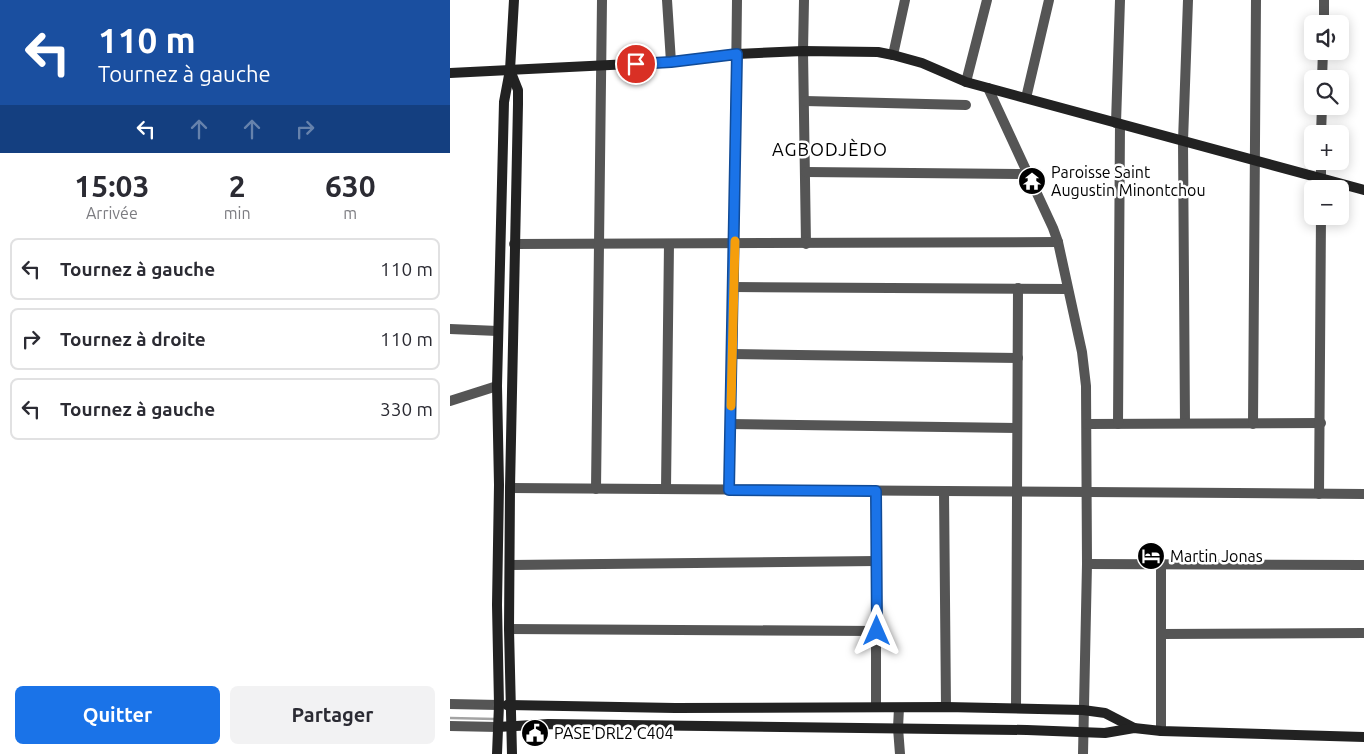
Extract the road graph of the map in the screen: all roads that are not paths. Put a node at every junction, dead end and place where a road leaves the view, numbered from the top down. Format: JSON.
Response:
{"nodes":[{"id":1,"x":514,"y":0,"type":"edge"},
{"id":2,"x":602,"y":0,"type":"edge"},
{"id":3,"x":667,"y":0,"type":"edge"},
{"id":4,"x":737,"y":0,"type":"edge"},
{"id":5,"x":804,"y":0,"type":"edge"},
{"id":6,"x":905,"y":0,"type":"edge"},
{"id":7,"x":987,"y":0,"type":"edge"},
{"id":8,"x":1049,"y":0,"type":"edge"},
{"id":9,"x":1120,"y":0,"type":"edge"},
{"id":10,"x":1188,"y":0,"type":"edge"},
{"id":11,"x":1256,"y":0,"type":"edge"},
{"id":12,"x":1324,"y":0,"type":"edge"},
{"id":13,"x":1324,"y":15,"type":"edge"},
{"id":14,"x":804,"y":51,"type":"junction"},
{"id":15,"x":737,"y":54,"type":"junction"},
{"id":16,"x":893,"y":55,"type":"junction"},
{"id":17,"x":671,"y":62,"type":"junction"},
{"id":18,"x":602,"y":66,"type":"junction"},
{"id":19,"x":510,"y":70,"type":"junction"},
{"id":20,"x":450,"y":73,"type":"edge"},
{"id":21,"x":966,"y":82,"type":"junction"},
{"id":22,"x":988,"y":88,"type":"junction"},
{"id":23,"x":1026,"y":98,"type":"junction"},
{"id":24,"x":805,"y":101,"type":"junction"},
{"id":25,"x":966,"y":105,"type":"dead end"},
{"id":26,"x":1118,"y":123,"type":"junction"},
{"id":27,"x":1183,"y":141,"type":"junction"},
{"id":28,"x":1254,"y":160,"type":"junction"},
{"id":29,"x":806,"y":172,"type":"junction"},
{"id":30,"x":1029,"y":174,"type":"junction"},
{"id":31,"x":1310,"y":180,"type":"edge"},
{"id":32,"x":1349,"y":188,"type":"edge"},
{"id":33,"x":1364,"y":190,"type":"edge"},
{"id":34,"x":1321,"y":225,"type":"edge"},
{"id":35,"x":1058,"y":242,"type":"junction"},
{"id":36,"x":734,"y":243,"type":"junction"},
{"id":37,"x":514,"y":244,"type":"junction"},
{"id":38,"x":600,"y":244,"type":"junction"},
{"id":39,"x":669,"y":244,"type":"junction"},
{"id":40,"x":806,"y":244,"type":"junction"},
{"id":41,"x":733,"y":286,"type":"junction"},
{"id":42,"x":1018,"y":288,"type":"junction"},
{"id":43,"x":1067,"y":289,"type":"junction"},
{"id":44,"x":450,"y":329,"type":"edge"},
{"id":45,"x":498,"y":331,"type":"junction"},
{"id":46,"x":732,"y":354,"type":"junction"},
{"id":47,"x":1018,"y":358,"type":"junction"},
{"id":48,"x":497,"y":386,"type":"junction"},
{"id":49,"x":450,"y":401,"type":"edge"},
{"id":50,"x":1185,"y":423,"type":"junction"},
{"id":51,"x":1321,"y":423,"type":"junction"},
{"id":52,"x":730,"y":424,"type":"junction"},
{"id":53,"x":1087,"y":424,"type":"junction"},
{"id":54,"x":1118,"y":424,"type":"junction"},
{"id":55,"x":1253,"y":424,"type":"junction"},
{"id":56,"x":1017,"y":428,"type":"junction"},
{"id":57,"x":510,"y":488,"type":"junction"},
{"id":58,"x":596,"y":489,"type":"junction"},
{"id":59,"x":666,"y":489,"type":"junction"},
{"id":60,"x":729,"y":490,"type":"junction"},
{"id":61,"x":876,"y":491,"type":"junction"},
{"id":62,"x":944,"y":491,"type":"junction"},
{"id":63,"x":1017,"y":492,"type":"junction"},
{"id":64,"x":1087,"y":492,"type":"junction"},
{"id":65,"x":1319,"y":494,"type":"junction"},
{"id":66,"x":1364,"y":494,"type":"edge"},
{"id":67,"x":877,"y":561,"type":"junction"},
{"id":68,"x":511,"y":564,"type":"junction"},
{"id":69,"x":1086,"y":564,"type":"junction"},
{"id":70,"x":1162,"y":564,"type":"junction"},
{"id":71,"x":1364,"y":565,"type":"edge"},
{"id":72,"x":509,"y":629,"type":"junction"},
{"id":73,"x":877,"y":631,"type":"junction"},
{"id":74,"x":1161,"y":634,"type":"junction"},
{"id":75,"x":1364,"y":634,"type":"edge"},
{"id":76,"x":450,"y":704,"type":"edge"},
{"id":77,"x":512,"y":705,"type":"junction"},
{"id":78,"x":498,"y":706,"type":"junction"},
{"id":79,"x":876,"y":707,"type":"junction"},
{"id":80,"x":946,"y":707,"type":"junction"},
{"id":81,"x":899,"y":708,"type":"junction"},
{"id":82,"x":1016,"y":708,"type":"junction"},
{"id":83,"x":1083,"y":710,"type":"junction"},
{"id":84,"x":450,"y":726,"type":"edge"},
{"id":85,"x":498,"y":726,"type":"junction"},
{"id":86,"x":512,"y":726,"type":"junction"},
{"id":87,"x":898,"y":728,"type":"junction"},
{"id":88,"x":1134,"y":728,"type":"junction"},
{"id":89,"x":1161,"y":731,"type":"junction"},
{"id":90,"x":1082,"y":733,"type":"junction"},
{"id":91,"x":1364,"y":737,"type":"edge"},
{"id":92,"x":497,"y":754,"type":"edge"},
{"id":93,"x":512,"y":754,"type":"edge"},
{"id":94,"x":900,"y":754,"type":"edge"},
{"id":95,"x":1083,"y":754,"type":"edge"}],
"edges":[{"from":1,"to":19,"type":"street"},
{"from":2,"to":18,"type":"street"},
{"from":3,"to":17,"type":"street"},
{"from":4,"to":15,"type":"street"},
{"from":5,"to":14,"type":"street"},
{"from":6,"to":16,"type":"street"},
{"from":7,"to":21,"type":"street"},
{"from":8,"to":23,"type":"street"},
{"from":9,"to":26,"type":"street"},
{"from":10,"to":27,"type":"street"},
{"from":11,"to":28,"type":"street"},
{"from":12,"to":13,"type":"street"},
{"from":14,"to":15,"type":"street"},
{"from":14,"to":16,"type":"street"},
{"from":14,"to":24,"type":"street"},
{"from":15,"to":17,"type":"street"},
{"from":15,"to":36,"type":"street"},
{"from":16,"to":21,"type":"street"},
{"from":17,"to":18,"type":"street"},
{"from":18,"to":19,"type":"street"},
{"from":18,"to":38,"type":"street"},
{"from":19,"to":20,"type":"street"},
{"from":19,"to":37,"type":"street"},
{"from":19,"to":45,"type":"street"},
{"from":21,"to":22,"type":"street"},
{"from":22,"to":23,"type":"street"},
{"from":22,"to":30,"type":"street"},
{"from":23,"to":26,"type":"street"},
{"from":24,"to":25,"type":"street"},
{"from":24,"to":29,"type":"street"},
{"from":26,"to":27,"type":"street"},
{"from":26,"to":54,"type":"street"},
{"from":27,"to":28,"type":"street"},
{"from":27,"to":50,"type":"street"},
{"from":28,"to":31,"type":"street"},
{"from":28,"to":55,"type":"street"},
{"from":29,"to":30,"type":"street"},
{"from":29,"to":40,"type":"street"},
{"from":30,"to":35,"type":"street"},
{"from":32,"to":33,"type":"street"},
{"from":34,"to":51,"type":"street"},
{"from":35,"to":40,"type":"street"},
{"from":35,"to":43,"type":"street"},
{"from":36,"to":39,"type":"street"},
{"from":36,"to":40,"type":"street"},
{"from":36,"to":41,"type":"street"},
{"from":37,"to":38,"type":"street"},
{"from":37,"to":57,"type":"street"},
{"from":38,"to":39,"type":"street"},
{"from":38,"to":58,"type":"street"},
{"from":39,"to":59,"type":"street"},
{"from":41,"to":42,"type":"street"},
{"from":41,"to":46,"type":"street"},
{"from":42,"to":43,"type":"street"},
{"from":42,"to":47,"type":"street"},
{"from":43,"to":53,"type":"street"},
{"from":44,"to":45,"type":"street"},
{"from":45,"to":48,"type":"street"},
{"from":46,"to":47,"type":"street"},
{"from":46,"to":52,"type":"street"},
{"from":47,"to":56,"type":"street"},
{"from":48,"to":49,"type":"street"},
{"from":48,"to":78,"type":"street"},
{"from":50,"to":54,"type":"street"},
{"from":50,"to":55,"type":"street"},
{"from":51,"to":55,"type":"street"},
{"from":51,"to":65,"type":"street"},
{"from":52,"to":56,"type":"street"},
{"from":52,"to":60,"type":"street"},
{"from":53,"to":54,"type":"street"},
{"from":53,"to":64,"type":"street"},
{"from":56,"to":63,"type":"street"},
{"from":57,"to":58,"type":"street"},
{"from":57,"to":68,"type":"street"},
{"from":58,"to":59,"type":"street"},
{"from":59,"to":60,"type":"street"},
{"from":60,"to":61,"type":"street"},
{"from":61,"to":62,"type":"street"},
{"from":61,"to":67,"type":"street"},
{"from":62,"to":63,"type":"street"},
{"from":62,"to":80,"type":"street"},
{"from":63,"to":64,"type":"street"},
{"from":63,"to":82,"type":"street"},
{"from":64,"to":65,"type":"street"},
{"from":64,"to":69,"type":"street"},
{"from":65,"to":66,"type":"street"},
{"from":67,"to":68,"type":"street"},
{"from":67,"to":73,"type":"street"},
{"from":68,"to":72,"type":"street"},
{"from":69,"to":70,"type":"street"},
{"from":69,"to":83,"type":"street"},
{"from":70,"to":71,"type":"street"},
{"from":70,"to":74,"type":"street"},
{"from":72,"to":73,"type":"street"},
{"from":72,"to":77,"type":"street"},
{"from":73,"to":79,"type":"street"},
{"from":74,"to":75,"type":"street"},
{"from":74,"to":89,"type":"street"},
{"from":76,"to":78,"type":"street"},
{"from":77,"to":78,"type":"street"},
{"from":77,"to":79,"type":"street"},
{"from":77,"to":86,"type":"street"},
{"from":78,"to":85,"type":"street"},
{"from":79,"to":81,"type":"street"},
{"from":80,"to":81,"type":"street"},
{"from":80,"to":82,"type":"street"},
{"from":81,"to":87,"type":"street"},
{"from":82,"to":83,"type":"street"},
{"from":83,"to":88,"type":"street"},
{"from":83,"to":90,"type":"street"},
{"from":84,"to":85,"type":"street"},
{"from":85,"to":86,"type":"street"},
{"from":85,"to":92,"type":"street"},
{"from":86,"to":87,"type":"street"},
{"from":86,"to":93,"type":"street"},
{"from":87,"to":90,"type":"street"},
{"from":87,"to":94,"type":"street"},
{"from":88,"to":89,"type":"street"},
{"from":88,"to":90,"type":"street"},
{"from":89,"to":91,"type":"street"},
{"from":90,"to":95,"type":"street"}]}
